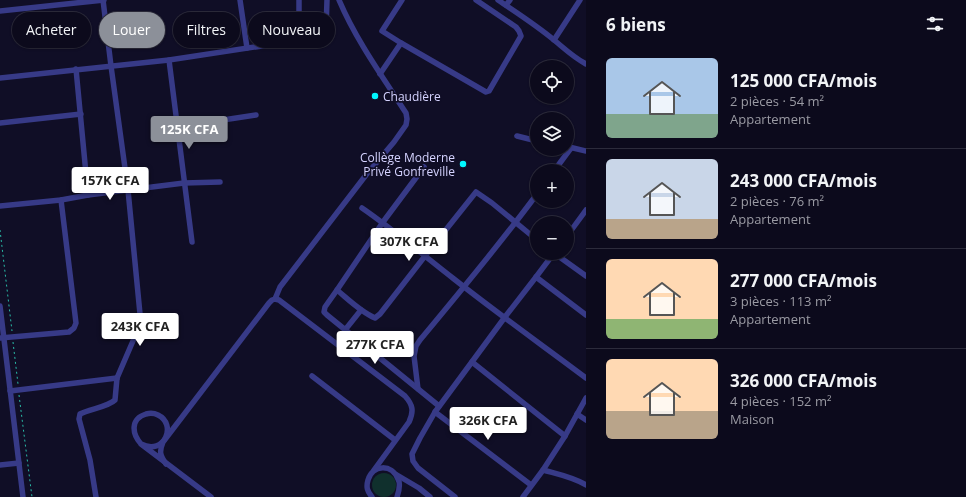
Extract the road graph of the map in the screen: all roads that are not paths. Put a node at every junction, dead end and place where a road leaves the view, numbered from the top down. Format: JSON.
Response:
{"nodes":[{"id":1,"x":103,"y":0,"type":"edge"},
{"id":2,"x":240,"y":0,"type":"edge"},
{"id":3,"x":299,"y":0,"type":"edge"},
{"id":4,"x":327,"y":0,"type":"edge"},
{"id":5,"x":339,"y":0,"type":"edge"},
{"id":6,"x":402,"y":0,"type":"edge"},
{"id":7,"x":476,"y":0,"type":"edge"},
{"id":8,"x":498,"y":0,"type":"edge"},
{"id":9,"x":580,"y":0,"type":"edge"},
{"id":10,"x":508,"y":3,"type":"edge"},
{"id":11,"x":0,"y":10,"type":"edge"},
{"id":12,"x":299,"y":12,"type":"edge"},
{"id":13,"x":327,"y":12,"type":"edge"},
{"id":14,"x":554,"y":40,"type":"junction"},
{"id":15,"x":401,"y":43,"type":"junction"},
{"id":16,"x":247,"y":48,"type":"joint"},
{"id":17,"x":169,"y":60,"type":"junction"},
{"id":18,"x":586,"y":64,"type":"edge"},
{"id":19,"x":111,"y":66,"type":"junction"},
{"id":20,"x":76,"y":70,"type":"junction"},
{"id":21,"x":380,"y":74,"type":"junction"},
{"id":22,"x":0,"y":78,"type":"edge"},
{"id":23,"x":81,"y":114,"type":"junction"},
{"id":24,"x":256,"y":115,"type":"dead end"},
{"id":25,"x":0,"y":123,"type":"edge"},
{"id":26,"x":177,"y":127,"type":"junction"},
{"id":27,"x":518,"y":136,"type":"dead end"},
{"id":28,"x":530,"y":139,"type":"edge"},
{"id":29,"x":574,"y":148,"type":"edge"},
{"id":30,"x":586,"y":151,"type":"edge"},
{"id":31,"x":424,"y":167,"type":"dead end"},
{"id":32,"x":220,"y":182,"type":"dead end"},
{"id":33,"x":184,"y":183,"type":"junction"},
{"id":34,"x":128,"y":190,"type":"junction"},
{"id":35,"x":88,"y":195,"type":"junction"},
{"id":36,"x":61,"y":200,"type":"junction"},
{"id":37,"x":530,"y":203,"type":"edge"},
{"id":38,"x":0,"y":206,"type":"edge"},
{"id":39,"x":362,"y":208,"type":"dead end"},
{"id":40,"x":585,"y":212,"type":"edge"},
{"id":41,"x":383,"y":222,"type":"junction"},
{"id":42,"x":516,"y":222,"type":"junction"},
{"id":43,"x":574,"y":227,"type":"edge"},
{"id":44,"x":530,"y":234,"type":"edge"},
{"id":45,"x":192,"y":242,"type":"dead end"},
{"id":46,"x":424,"y":256,"type":"junction"},
{"id":47,"x":549,"y":260,"type":"edge"},
{"id":48,"x":564,"y":260,"type":"edge"},
{"id":49,"x":586,"y":276,"type":"edge"},
{"id":50,"x":536,"y":277,"type":"junction"},
{"id":51,"x":464,"y":287,"type":"junction"},
{"id":52,"x":337,"y":290,"type":"junction"},
{"id":53,"x":276,"y":299,"type":"junction"},
{"id":54,"x":0,"y":306,"type":"edge"},
{"id":55,"x":361,"y":310,"type":"junction"},
{"id":56,"x":586,"y":315,"type":"edge"},
{"id":57,"x":505,"y":317,"type":"junction"},
{"id":58,"x":345,"y":330,"type":"junction"},
{"id":59,"x":2,"y":338,"type":"edge"},
{"id":60,"x":472,"y":362,"type":"junction"},
{"id":61,"x":312,"y":376,"type":"dead end"},
{"id":62,"x":117,"y":378,"type":"junction"},
{"id":63,"x":586,"y":378,"type":"edge"},
{"id":64,"x":418,"y":389,"type":"junction"},
{"id":65,"x":10,"y":391,"type":"junction"},
{"id":66,"x":586,"y":398,"type":"edge"},
{"id":67,"x":439,"y":406,"type":"junction"},
{"id":68,"x":435,"y":412,"type":"junction"},
{"id":69,"x":577,"y":414,"type":"junction"},
{"id":70,"x":586,"y":420,"type":"edge"},
{"id":71,"x":566,"y":436,"type":"junction"},
{"id":72,"x":395,"y":440,"type":"junction"},
{"id":73,"x":162,"y":442,"type":"junction"},
{"id":74,"x":141,"y":444,"type":"junction"},
{"id":75,"x":382,"y":458,"type":"junction"},
{"id":76,"x":19,"y":463,"type":"junction"},
{"id":77,"x":166,"y":464,"type":"junction"},
{"id":78,"x":0,"y":465,"type":"edge"},
{"id":79,"x":389,"y":469,"type":"junction"},
{"id":80,"x":374,"y":470,"type":"junction"},
{"id":81,"x":543,"y":470,"type":"junction"},
{"id":82,"x":395,"y":474,"type":"junction"},
{"id":83,"x":531,"y":485,"type":"junction"},
{"id":84,"x":586,"y":485,"type":"edge"},
{"id":85,"x":23,"y":497,"type":"edge"},
{"id":86,"x":96,"y":497,"type":"edge"},
{"id":87,"x":211,"y":497,"type":"edge"},
{"id":88,"x":372,"y":497,"type":"edge"},
{"id":89,"x":397,"y":497,"type":"edge"},
{"id":90,"x":430,"y":497,"type":"edge"},
{"id":91,"x":455,"y":497,"type":"edge"},
{"id":92,"x":523,"y":497,"type":"edge"}],
"edges":[{"from":1,"to":11,"type":"street"},
{"from":1,"to":19,"type":"street"},
{"from":2,"to":16,"type":"street"},
{"from":3,"to":12,"type":"street"},
{"from":4,"to":13,"type":"street"},
{"from":5,"to":21,"type":"street"},
{"from":6,"to":15,"type":"street"},
{"from":7,"to":15,"type":"street"},
{"from":8,"to":10,"type":"street"},
{"from":9,"to":14,"type":"street"},
{"from":10,"to":14,"type":"street"},
{"from":14,"to":18,"type":"street"},
{"from":15,"to":21,"type":"street"},
{"from":16,"to":17,"type":"street"},
{"from":17,"to":19,"type":"street"},
{"from":17,"to":26,"type":"street"},
{"from":19,"to":20,"type":"street"},
{"from":19,"to":34,"type":"street"},
{"from":20,"to":22,"type":"street"},
{"from":20,"to":23,"type":"street"},
{"from":21,"to":53,"type":"street"},
{"from":23,"to":25,"type":"street"},
{"from":23,"to":35,"type":"street"},
{"from":24,"to":26,"type":"street"},
{"from":26,"to":33,"type":"street"},
{"from":27,"to":28,"type":"street"},
{"from":29,"to":30,"type":"street"},
{"from":31,"to":41,"type":"street"},
{"from":32,"to":33,"type":"street"},
{"from":33,"to":34,"type":"street"},
{"from":33,"to":45,"type":"street"},
{"from":34,"to":35,"type":"street"},
{"from":34,"to":62,"type":"street"},
{"from":35,"to":36,"type":"street"},
{"from":36,"to":38,"type":"street"},
{"from":36,"to":59,"type":"street"},
{"from":37,"to":42,"type":"street"},
{"from":39,"to":41,"type":"street"},
{"from":40,"to":43,"type":"street"},
{"from":41,"to":46,"type":"street"},
{"from":41,"to":52,"type":"street"},
{"from":42,"to":44,"type":"street"},
{"from":42,"to":46,"type":"street"},
{"from":42,"to":51,"type":"street"},
{"from":46,"to":51,"type":"street"},
{"from":46,"to":55,"type":"street"},
{"from":47,"to":50,"type":"street"},
{"from":48,"to":49,"type":"street"},
{"from":50,"to":56,"type":"street"},
{"from":50,"to":57,"type":"street"},
{"from":51,"to":57,"type":"street"},
{"from":51,"to":64,"type":"street"},
{"from":52,"to":55,"type":"street"},
{"from":52,"to":58,"type":"street"},
{"from":53,"to":72,"type":"street"},
{"from":53,"to":73,"type":"street"},
{"from":54,"to":59,"type":"street"},
{"from":55,"to":58,"type":"street"},
{"from":57,"to":60,"type":"street"},
{"from":57,"to":63,"type":"street"},
{"from":58,"to":64,"type":"street"},
{"from":59,"to":65,"type":"street"},
{"from":60,"to":67,"type":"street"},
{"from":60,"to":71,"type":"street"},
{"from":61,"to":72,"type":"street"},
{"from":62,"to":65,"type":"street"},
{"from":62,"to":86,"type":"street"},
{"from":64,"to":67,"type":"street"},
{"from":65,"to":76,"type":"street"},
{"from":66,"to":69,"type":"street"},
{"from":67,"to":68,"type":"street"},
{"from":68,"to":83,"type":"street"},
{"from":68,"to":91,"type":"street"},
{"from":69,"to":70,"type":"street"},
{"from":69,"to":71,"type":"street"},
{"from":71,"to":81,"type":"street"},
{"from":72,"to":75,"type":"street"},
{"from":73,"to":74,"type":"street"},
{"from":73,"to":74,"type":"street"},
{"from":73,"to":77,"type":"street"},
{"from":74,"to":77,"type":"street"},
{"from":75,"to":79,"type":"street"},
{"from":75,"to":80,"type":"street"},
{"from":76,"to":78,"type":"street"},
{"from":76,"to":85,"type":"street"},
{"from":77,"to":87,"type":"street"},
{"from":79,"to":80,"type":"street"},
{"from":79,"to":82,"type":"street"},
{"from":80,"to":88,"type":"street"},
{"from":81,"to":83,"type":"street"},
{"from":81,"to":84,"type":"street"},
{"from":82,"to":89,"type":"street"},
{"from":82,"to":90,"type":"street"},
{"from":83,"to":92,"type":"street"}]}
